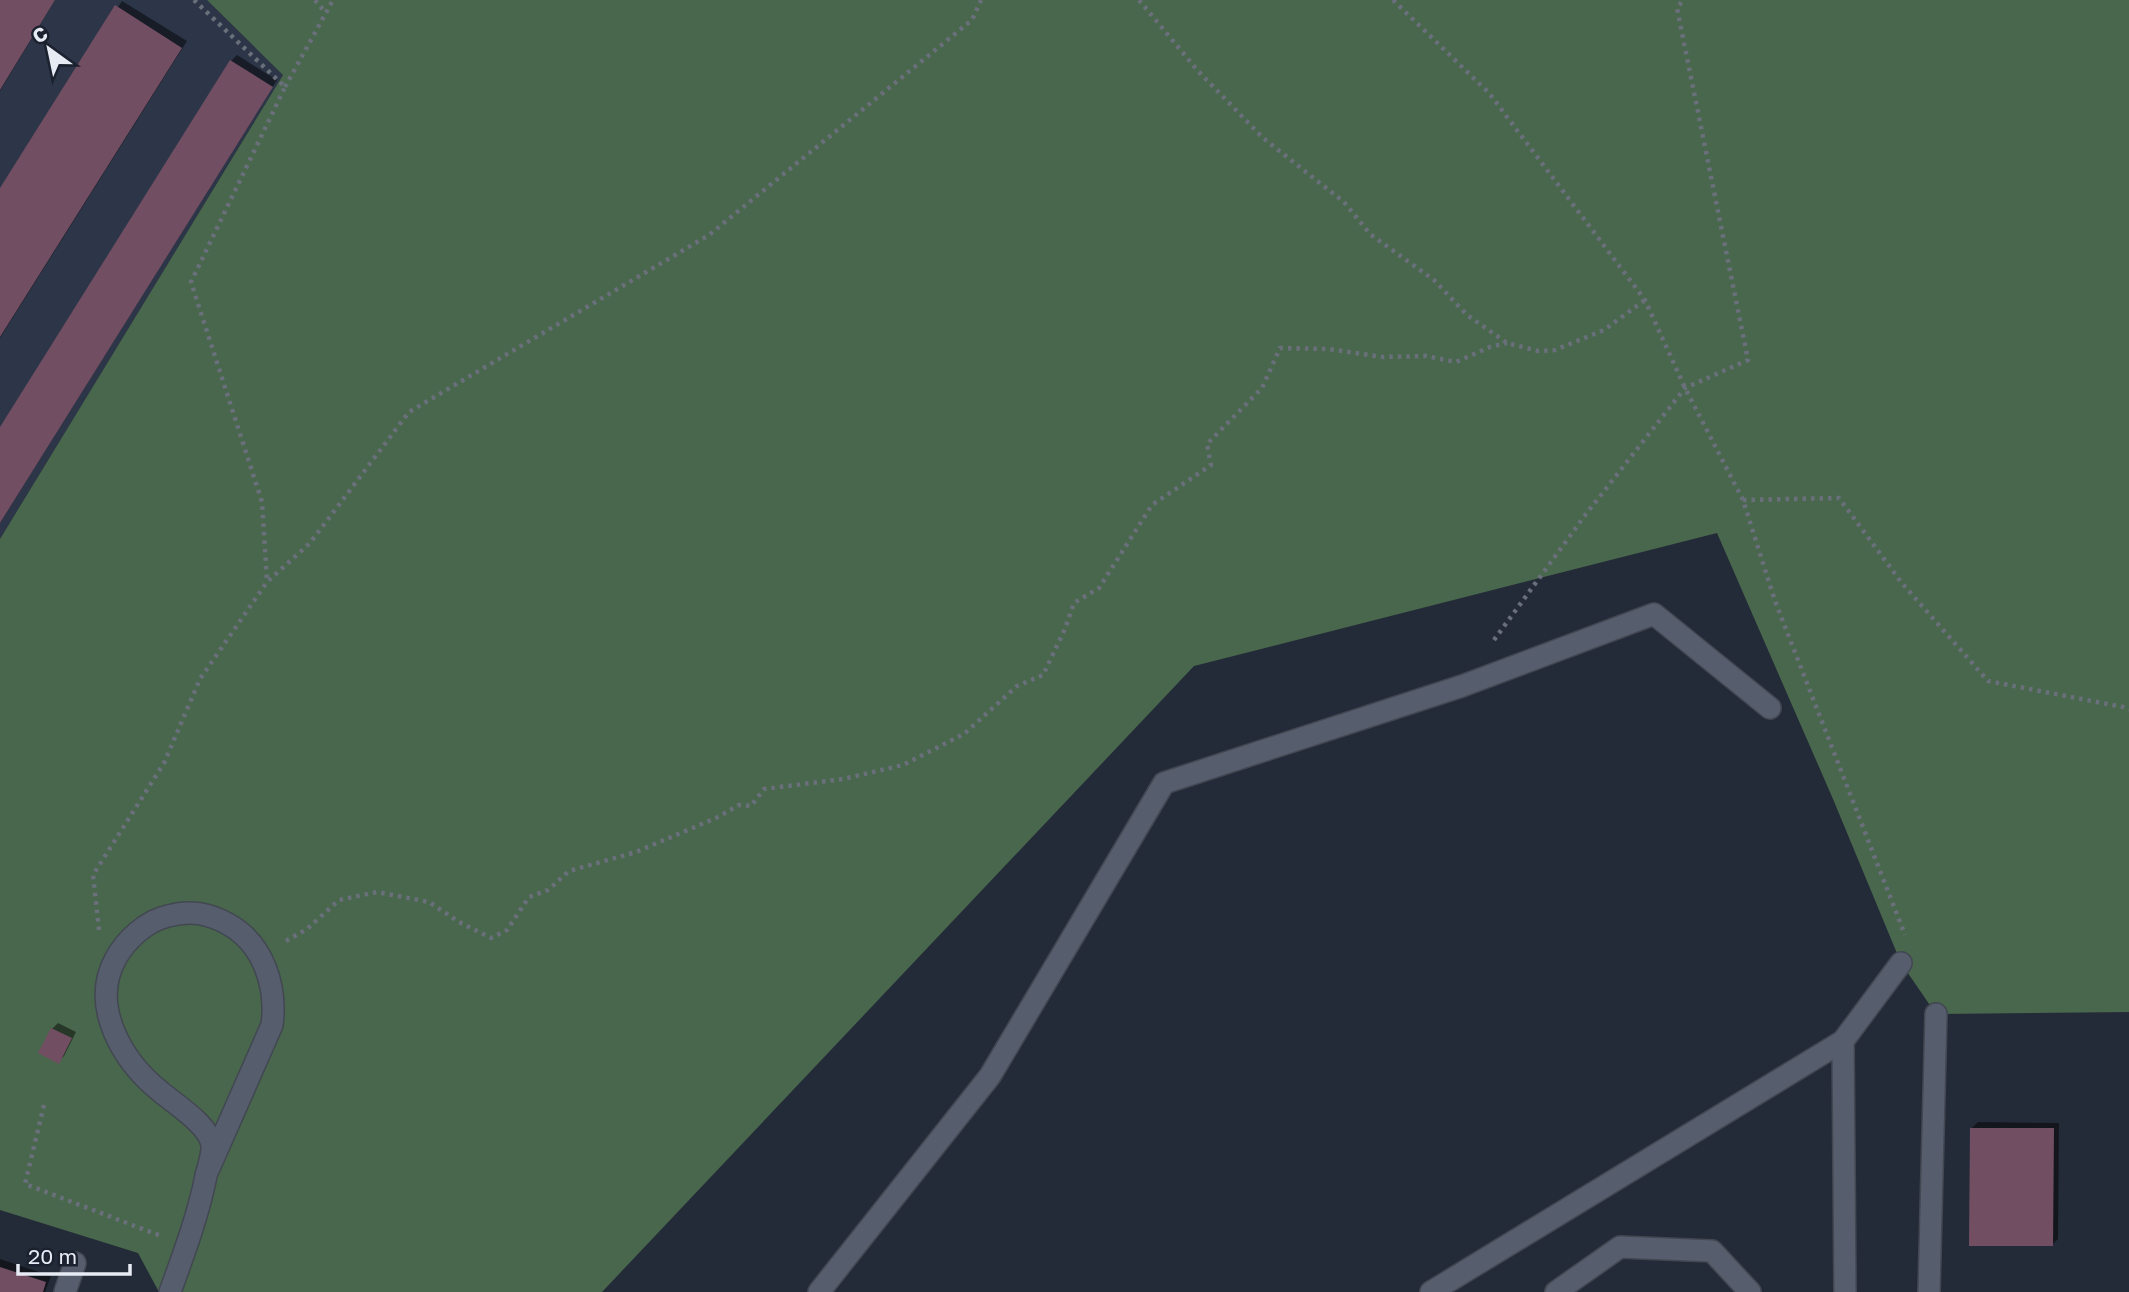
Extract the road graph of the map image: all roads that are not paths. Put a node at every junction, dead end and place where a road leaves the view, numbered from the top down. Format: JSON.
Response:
{"nodes":[{"id":1,"x":1770,"y":708,"type":"dead end"},
{"id":2,"x":1900,"y":963,"type":"dead end"},
{"id":3,"x":1936,"y":1014,"type":"dead end"},
{"id":4,"x":1843,"y":1041,"type":"junction"},
{"id":5,"x":206,"y":1175,"type":"junction"},
{"id":6,"x":75,"y":1263,"type":"dead end"},
{"id":7,"x":65,"y":1292,"type":"edge"},
{"id":8,"x":170,"y":1292,"type":"edge"},
{"id":9,"x":818,"y":1292,"type":"edge"},
{"id":10,"x":1431,"y":1292,"type":"edge"},
{"id":11,"x":1556,"y":1292,"type":"edge"},
{"id":12,"x":1750,"y":1292,"type":"edge"},
{"id":13,"x":1845,"y":1292,"type":"edge"},
{"id":14,"x":1929,"y":1292,"type":"edge"}],
"edges":[{"from":1,"to":9,"type":"lane"},
{"from":2,"to":4,"type":"lane"},
{"from":3,"to":14,"type":"lane"},
{"from":4,"to":10,"type":"lane"},
{"from":4,"to":13,"type":"lane"},
{"from":5,"to":5,"type":"lane"},
{"from":5,"to":8,"type":"lane"},
{"from":6,"to":7,"type":"lane"},
{"from":11,"to":12,"type":"lane"}]}
